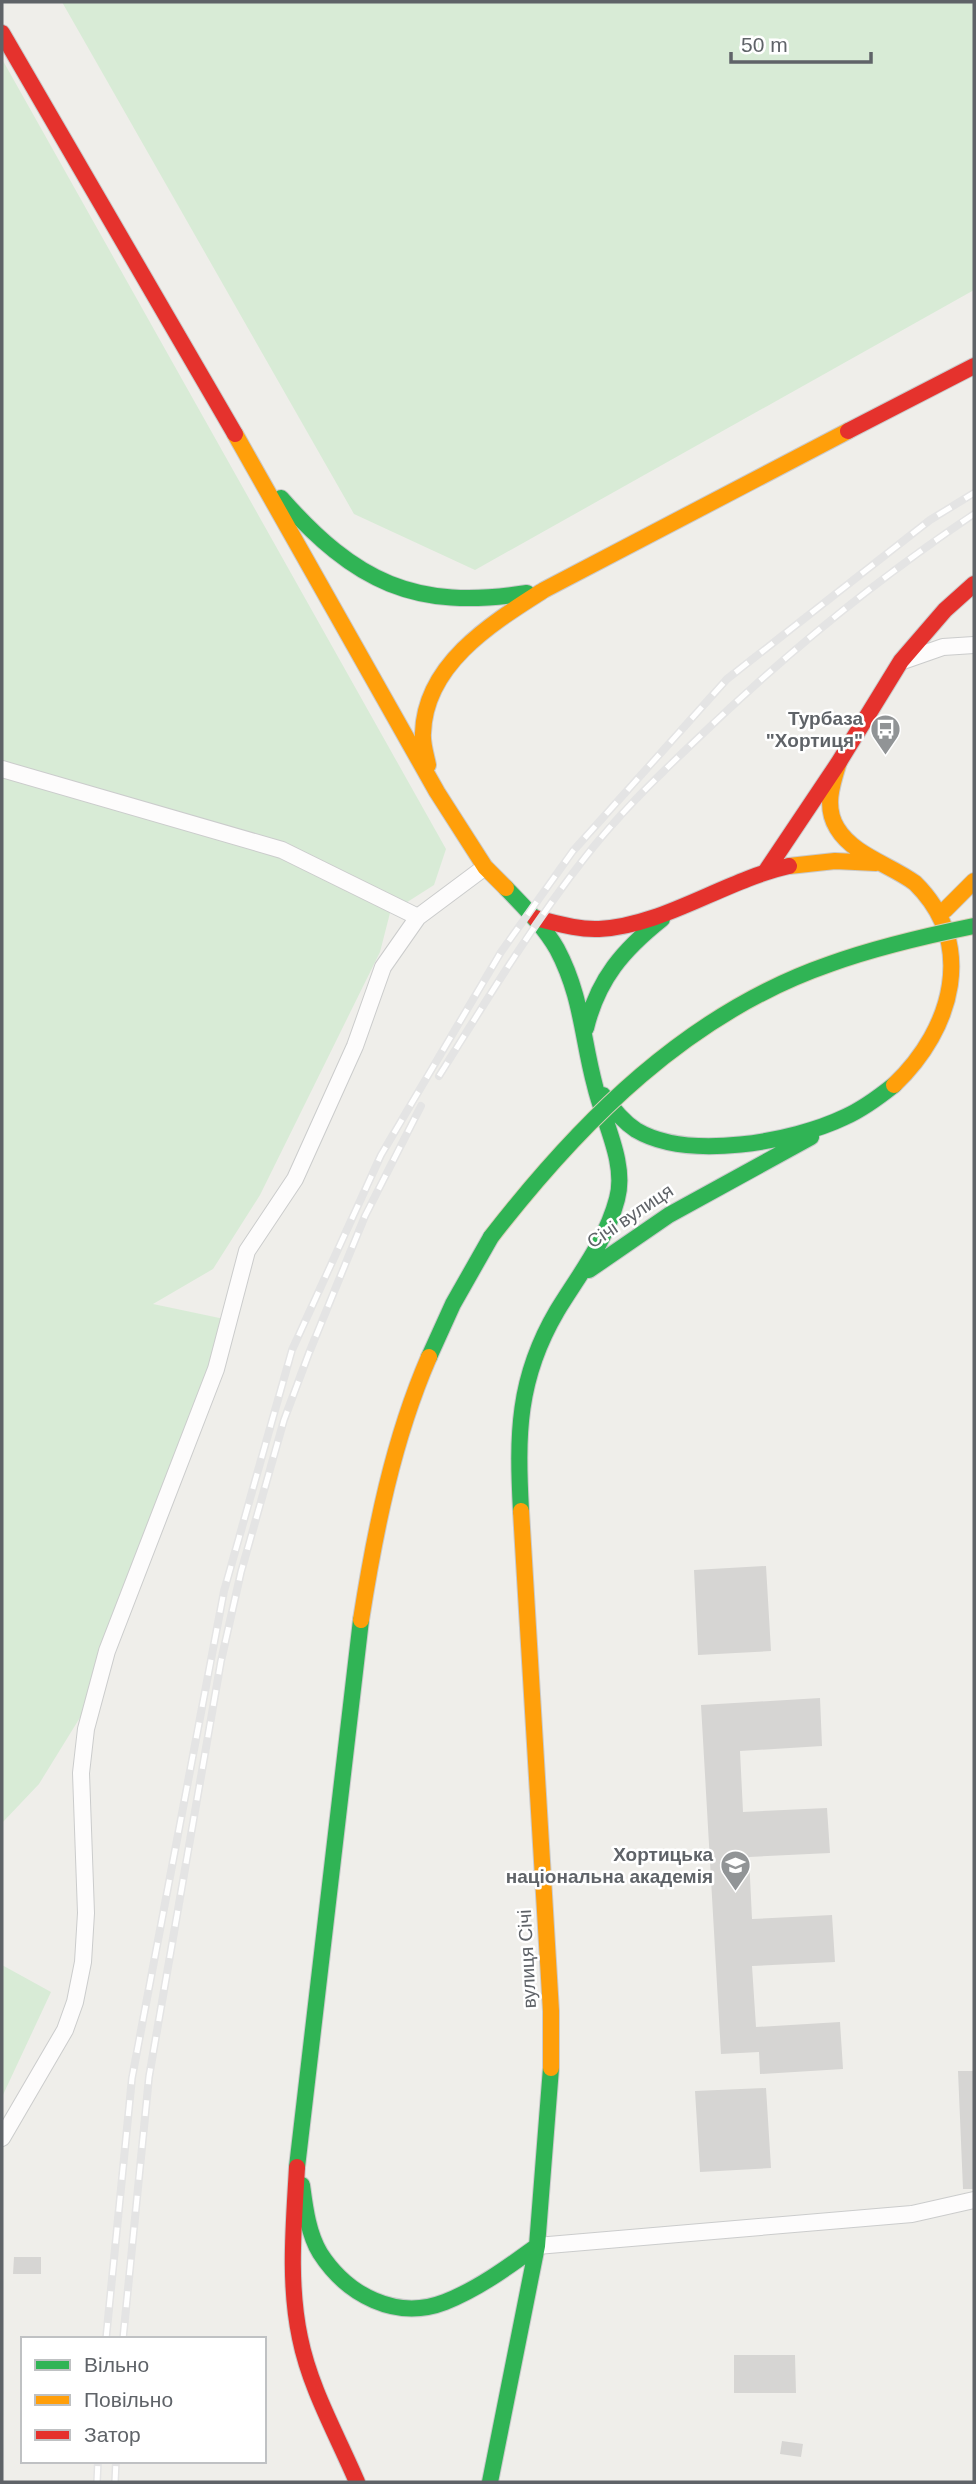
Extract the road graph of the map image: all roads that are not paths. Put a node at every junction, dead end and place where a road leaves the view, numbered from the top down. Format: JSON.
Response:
{"nodes":[{"id":1,"x":2,"y":33,"type":"edge"},
{"id":2,"x":974,"y":366,"type":"edge"},
{"id":3,"x":247,"y":455,"type":"junction"},
{"id":4,"x":974,"y":584,"type":"edge"},
{"id":5,"x":544,"y":590,"type":"junction"},
{"id":6,"x":974,"y":645,"type":"edge"},
{"id":7,"x":901,"y":662,"type":"junction"},
{"id":8,"x":839,"y":762,"type":"junction"},
{"id":9,"x":2,"y":769,"type":"edge"},
{"id":10,"x":437,"y":792,"type":"junction"},
{"id":11,"x":886,"y":864,"type":"junction"},
{"id":12,"x":485,"y":867,"type":"junction"},
{"id":13,"x":766,"y":871,"type":"junction"},
{"id":14,"x":974,"y":881,"type":"edge"},
{"id":15,"x":679,"y":906,"type":"junction"},
{"id":16,"x":945,"y":910,"type":"junction"},
{"id":17,"x":418,"y":917,"type":"junction"},
{"id":18,"x":535,"y":918,"type":"junction"},
{"id":19,"x":974,"y":926,"type":"edge"},
{"id":20,"x":586,"y":1031,"type":"junction"},
{"id":21,"x":594,"y":1084,"type":"junction"},
{"id":22,"x":844,"y":1118,"type":"junction"},
{"id":23,"x":583,"y":1275,"type":"junction"},
{"id":24,"x":2,"y":2138,"type":"edge"},
{"id":25,"x":298,"y":2156,"type":"junction"},
{"id":26,"x":974,"y":2200,"type":"edge"},
{"id":27,"x":537,"y":2246,"type":"junction"},
{"id":28,"x":358,"y":2482,"type":"edge"},
{"id":29,"x":490,"y":2482,"type":"edge"}],
"edges":[{"from":1,"to":3,"type":"main road"},
{"from":2,"to":5,"type":"main road"},
{"from":3,"to":5,"type":"main road"},
{"from":3,"to":10,"type":"main road"},
{"from":4,"to":7,"type":"main road"},
{"from":5,"to":10,"type":"main road"},
{"from":6,"to":7,"type":"street"},
{"from":7,"to":8,"type":"main road"},
{"from":8,"to":11,"type":"main road"},
{"from":8,"to":13,"type":"main road"},
{"from":9,"to":17,"type":"street"},
{"from":10,"to":12,"type":"main road"},
{"from":11,"to":13,"type":"main road"},
{"from":11,"to":16,"type":"main road"},
{"from":12,"to":17,"type":"street"},
{"from":12,"to":18,"type":"main road"},
{"from":13,"to":15,"type":"main road"},
{"from":14,"to":16,"type":"main road"},
{"from":15,"to":18,"type":"main road"},
{"from":15,"to":20,"type":"main road"},
{"from":16,"to":22,"type":"main road"},
{"from":17,"to":24,"type":"street"},
{"from":18,"to":20,"type":"main road"},
{"from":19,"to":25,"type":"main road","bridge":true},
{"from":20,"to":21,"type":"main road","name":"Січі вулиця"},
{"from":21,"to":22,"type":"main road"},
{"from":21,"to":23,"type":"main road","name":"Січі вулиця"},
{"from":22,"to":23,"type":"main road","name":"Січі вулиця"},
{"from":23,"to":27,"type":"main road","name":"вулиця Січі"},
{"from":25,"to":27,"type":"main road"},
{"from":25,"to":28,"type":"main road"},
{"from":26,"to":27,"type":"street"},
{"from":27,"to":29,"type":"main road","name":"вулиця Січі"}]}
